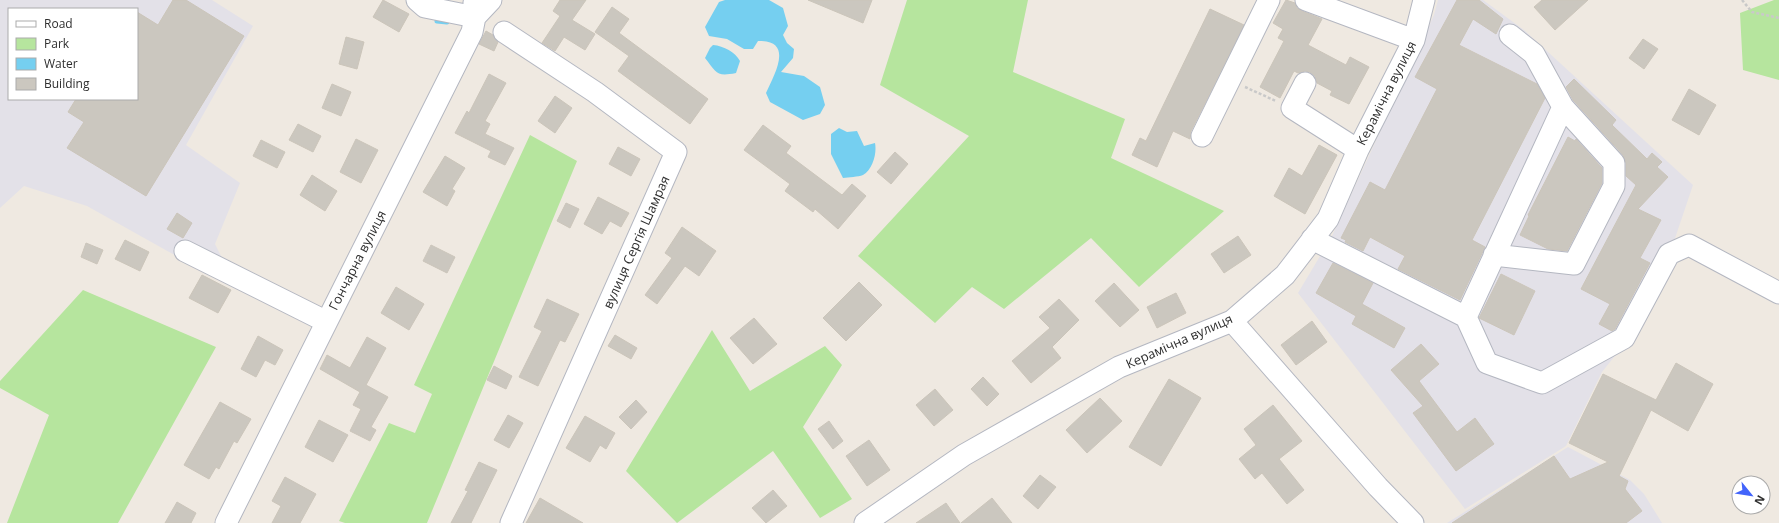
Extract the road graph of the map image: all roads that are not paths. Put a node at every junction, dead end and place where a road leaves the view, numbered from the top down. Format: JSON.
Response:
{"nodes":[{"id":1,"x":417,"y":0,"type":"edge"},
{"id":2,"x":491,"y":0,"type":"edge"},
{"id":3,"x":1269,"y":0,"type":"edge"},
{"id":4,"x":1306,"y":0,"type":"edge"},
{"id":5,"x":1424,"y":0,"type":"edge"},
{"id":6,"x":474,"y":9,"type":"edge"},
{"id":7,"x":504,"y":32,"type":"dead end"},
{"id":8,"x":1510,"y":35,"type":"dead end"},
{"id":9,"x":1414,"y":40,"type":"junction"},
{"id":10,"x":1305,"y":83,"type":"dead end"},
{"id":11,"x":1562,"y":107,"type":"junction"},
{"id":12,"x":1202,"y":136,"type":"dead end"},
{"id":13,"x":1358,"y":150,"type":"junction"},
{"id":14,"x":1312,"y":239,"type":"junction"},
{"id":15,"x":185,"y":251,"type":"dead end"},
{"id":16,"x":1494,"y":255,"type":"junction"},
{"id":17,"x":1779,"y":293,"type":"edge"},
{"id":18,"x":1466,"y":317,"type":"junction"},
{"id":19,"x":326,"y":321,"type":"junction"},
{"id":20,"x":1232,"y":321,"type":"junction"},
{"id":21,"x":226,"y":523,"type":"edge"},
{"id":22,"x":510,"y":523,"type":"edge"},
{"id":23,"x":864,"y":523,"type":"edge"},
{"id":24,"x":1413,"y":523,"type":"edge"}],
"edges":[{"from":1,"to":6,"type":"street"},
{"from":2,"to":6,"type":"street","name":"Гончарна вулиця"},
{"from":3,"to":12,"type":"street"},
{"from":4,"to":9,"type":"street"},
{"from":5,"to":9,"type":"street","name":"Керамічна вулиця"},
{"from":6,"to":19,"type":"street","name":"Гончарна вулиця"},
{"from":7,"to":22,"type":"street","name":"вулиця Сергія Шамрая"},
{"from":8,"to":11,"type":"street"},
{"from":9,"to":13,"type":"street","name":"Керамічна вулиця"},
{"from":10,"to":13,"type":"street"},
{"from":11,"to":16,"type":"street"},
{"from":11,"to":16,"type":"street"},
{"from":13,"to":14,"type":"street","name":"Керамічна вулиця"},
{"from":14,"to":18,"type":"street"},
{"from":14,"to":20,"type":"street","name":"Керамічна вулиця"},
{"from":15,"to":19,"type":"street"},
{"from":16,"to":18,"type":"street"},
{"from":17,"to":18,"type":"street"},
{"from":19,"to":21,"type":"street","name":"Гончарна вулиця"},
{"from":20,"to":23,"type":"street","name":"Керамічна вулиця"},
{"from":20,"to":24,"type":"street"}]}
